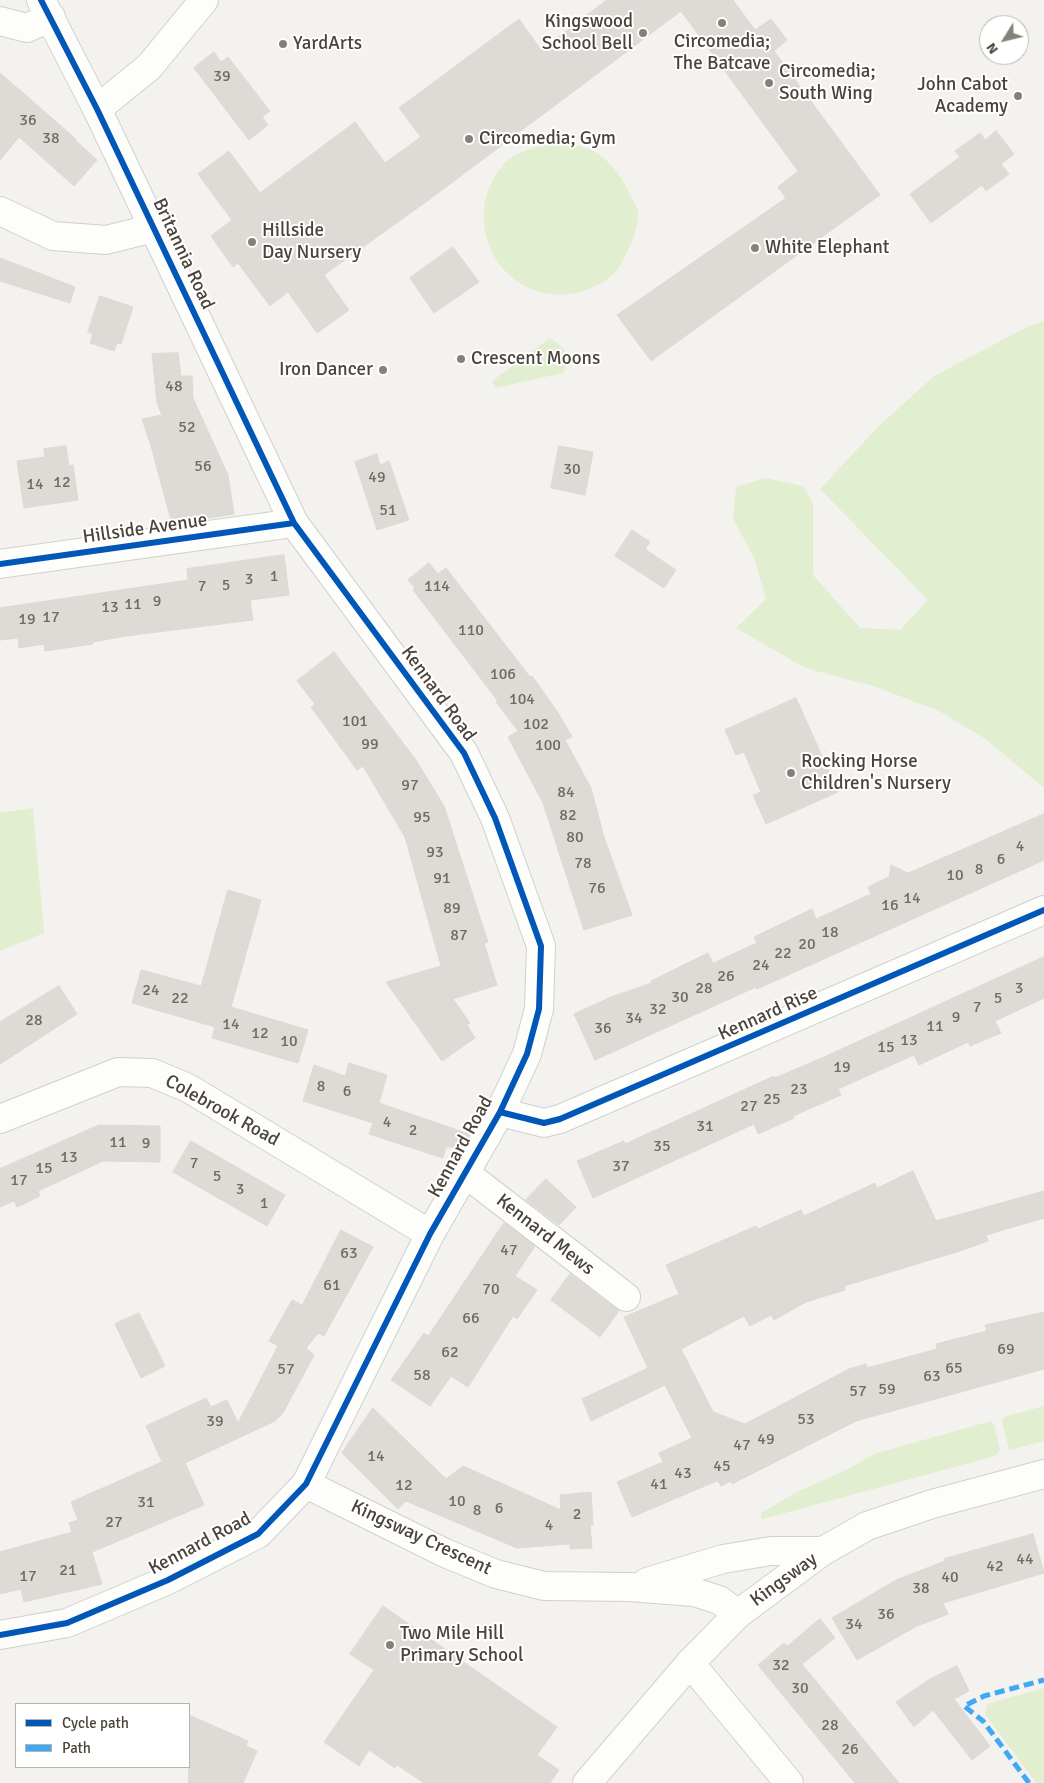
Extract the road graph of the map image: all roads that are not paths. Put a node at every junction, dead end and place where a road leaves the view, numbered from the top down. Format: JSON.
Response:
{"nodes":[{"id":1,"x":204,"y":0,"type":"edge"},
{"id":2,"x":46,"y":9,"type":"edge"},
{"id":3,"x":0,"y":21,"type":"edge"},
{"id":4,"x":97,"y":110,"type":"junction"},
{"id":5,"x":0,"y":211,"type":"edge"},
{"id":6,"x":154,"y":228,"type":"junction"},
{"id":7,"x":294,"y":523,"type":"junction"},
{"id":8,"x":0,"y":564,"type":"edge"},
{"id":9,"x":1044,"y":910,"type":"edge"},
{"id":10,"x":500,"y":1112,"type":"junction"},
{"id":11,"x":0,"y":1119,"type":"edge"},
{"id":12,"x":465,"y":1173,"type":"junction"},
{"id":13,"x":430,"y":1234,"type":"junction"},
{"id":14,"x":626,"y":1297,"type":"dead end"},
{"id":15,"x":1044,"y":1474,"type":"edge"},
{"id":16,"x":306,"y":1484,"type":"junction"},
{"id":17,"x":823,"y":1551,"type":"junction"},
{"id":18,"x":629,"y":1587,"type":"junction"},
{"id":19,"x":738,"y":1614,"type":"junction"},
{"id":20,"x":0,"y":1635,"type":"edge"},
{"id":21,"x":690,"y":1663,"type":"junction"},
{"id":22,"x":588,"y":1783,"type":"edge"},
{"id":23,"x":789,"y":1783,"type":"edge"}],
"edges":[{"from":1,"to":4,"type":"street"},
{"from":2,"to":3,"type":"street"},
{"from":2,"to":4,"type":"street","name":"Britannia Road"},
{"from":4,"to":6,"type":"street","name":"Britannia Road"},
{"from":5,"to":6,"type":"street"},
{"from":6,"to":7,"type":"street","name":"Britannia Road"},
{"from":7,"to":8,"type":"street","name":"Hillside Avenue"},
{"from":7,"to":10,"type":"street","name":"Kennard Road"},
{"from":9,"to":10,"type":"street","name":"Kennard Rise"},
{"from":10,"to":12,"type":"street","name":"Kennard Road"},
{"from":11,"to":13,"type":"street","name":"Colebrook Road"},
{"from":12,"to":13,"type":"street","name":"Kennard Road"},
{"from":12,"to":14,"type":"street","name":"Kennard Mews"},
{"from":13,"to":16,"type":"street","name":"Kennard Road"},
{"from":15,"to":17,"type":"street","name":"Kingsway"},
{"from":16,"to":18,"type":"street","name":"Kingsway Crescent"},
{"from":16,"to":20,"type":"street","name":"Kennard Road"},
{"from":17,"to":18,"type":"street","name":"Kingsway Crescent"},
{"from":17,"to":19,"type":"street","name":"Kingsway"},
{"from":18,"to":19,"type":"street","name":"Kingsway Crescent"},
{"from":19,"to":21,"type":"street","name":"Kingsway"},
{"from":21,"to":22,"type":"street","name":"Kingsway"},
{"from":21,"to":23,"type":"street"}]}
